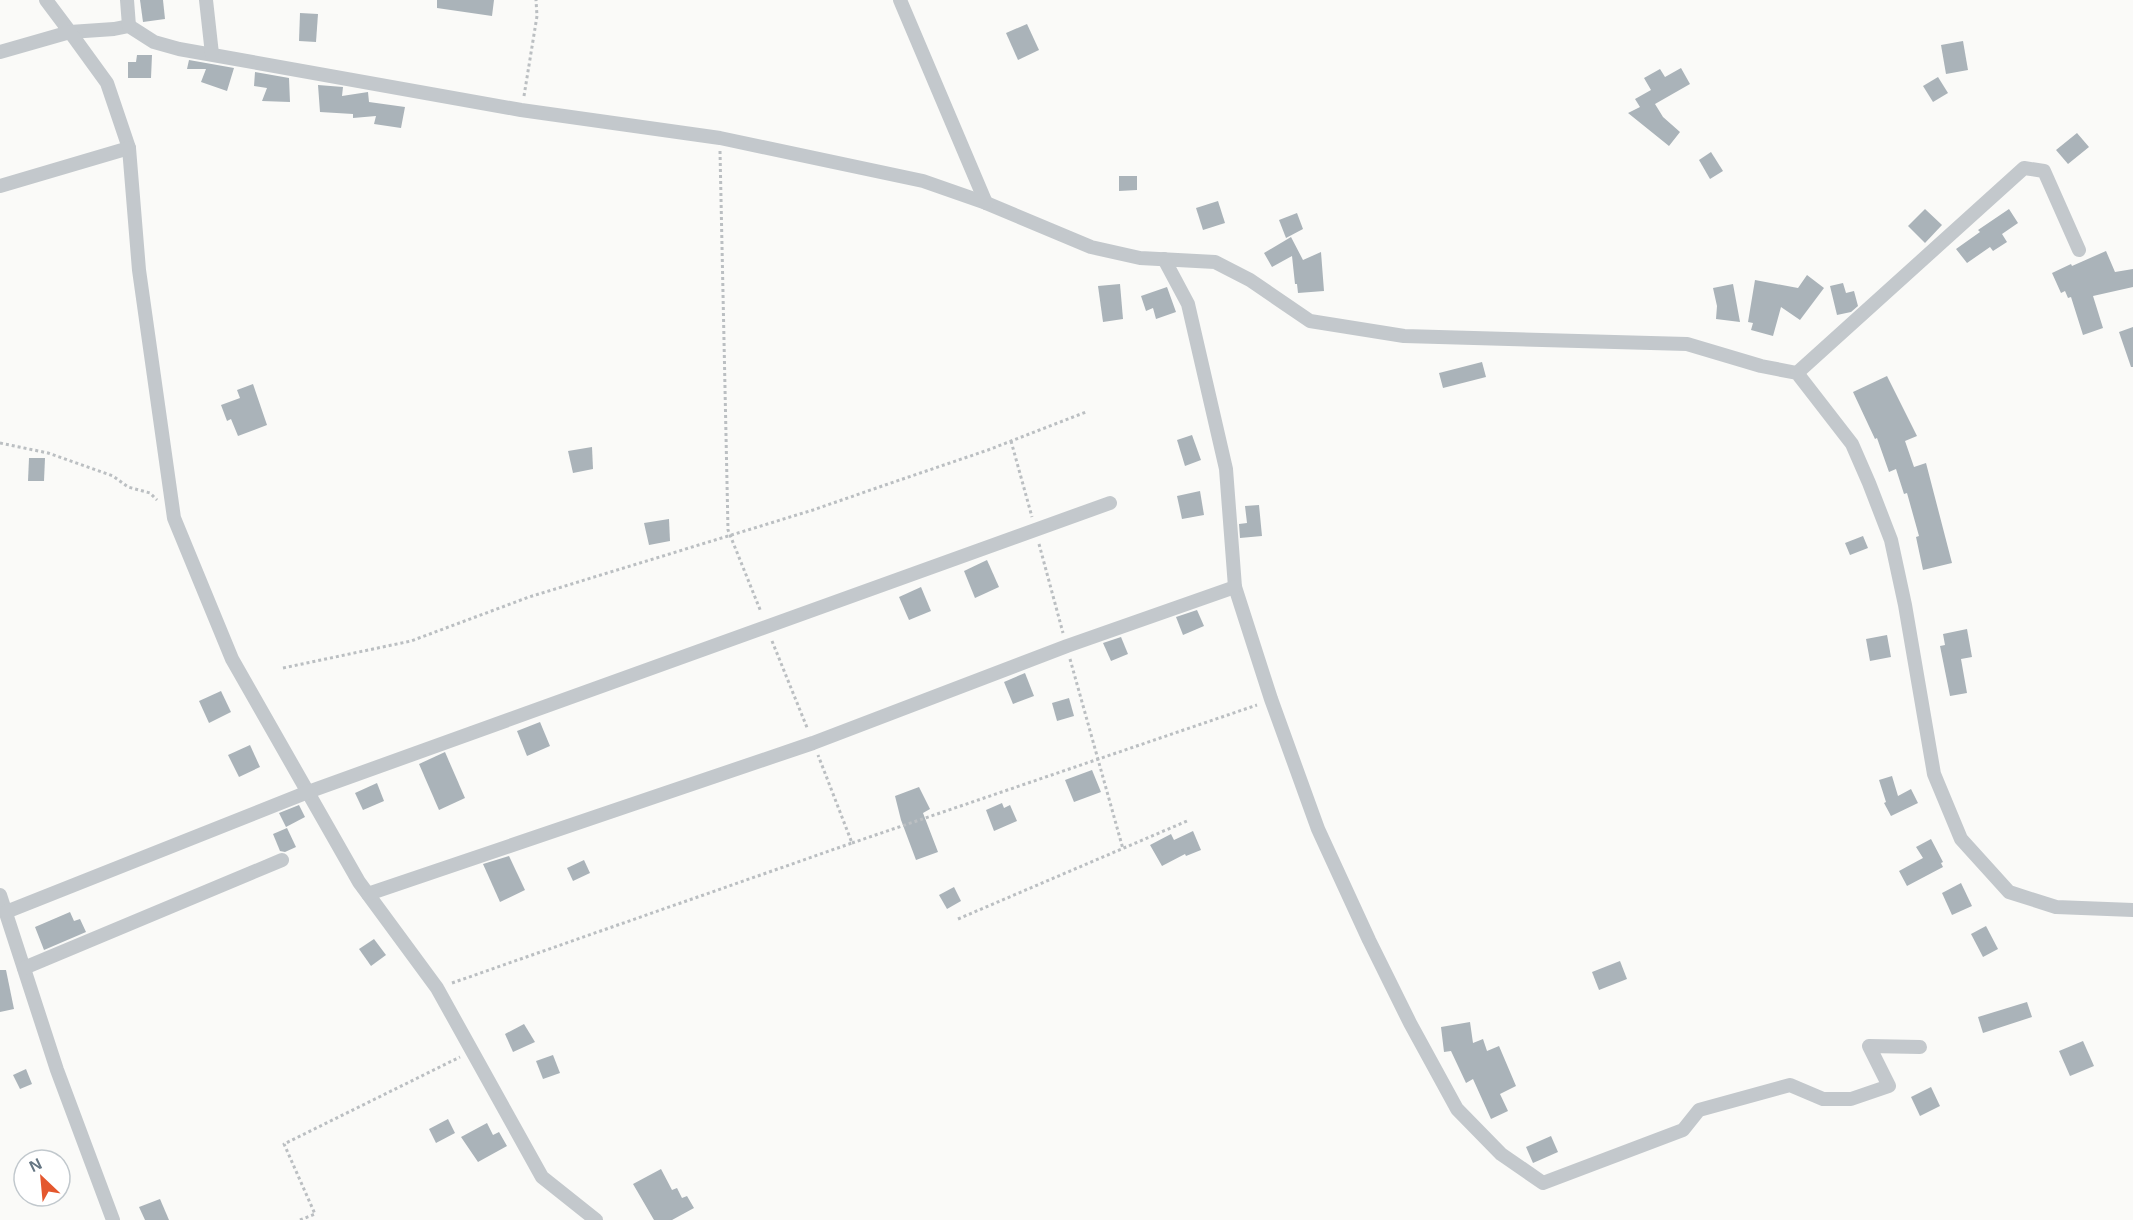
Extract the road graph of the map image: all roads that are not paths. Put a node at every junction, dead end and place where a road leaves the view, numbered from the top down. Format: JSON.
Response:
{"nodes":[{"id":1,"x":46,"y":0,"type":"edge"},
{"id":2,"x":127,"y":0,"type":"edge"},
{"id":3,"x":206,"y":0,"type":"edge"},
{"id":4,"x":900,"y":0,"type":"edge"},
{"id":5,"x":129,"y":26,"type":"junction"},
{"id":6,"x":70,"y":32,"type":"junction"},
{"id":7,"x":0,"y":52,"type":"edge"},
{"id":8,"x":212,"y":54,"type":"junction"},
{"id":9,"x":129,"y":148,"type":"junction"},
{"id":10,"x":0,"y":186,"type":"edge"},
{"id":11,"x":986,"y":203,"type":"junction"},
{"id":12,"x":2079,"y":250,"type":"dead end"},
{"id":13,"x":1164,"y":260,"type":"junction"},
{"id":14,"x":1797,"y":373,"type":"junction"},
{"id":15,"x":1110,"y":503,"type":"dead end"},
{"id":16,"x":1235,"y":587,"type":"junction"},
{"id":17,"x":308,"y":792,"type":"junction"},
{"id":18,"x":282,"y":860,"type":"dead end"},
{"id":19,"x":368,"y":894,"type":"junction"},
{"id":20,"x":0,"y":895,"type":"edge"},
{"id":21,"x":2133,"y":910,"type":"edge"},
{"id":22,"x":6,"y":912,"type":"junction"},
{"id":23,"x":24,"y":968,"type":"junction"},
{"id":24,"x":1920,"y":1047,"type":"dead end"},
{"id":25,"x":113,"y":1220,"type":"edge"},
{"id":26,"x":596,"y":1220,"type":"edge"}],
"edges":[{"from":1,"to":6,"type":"street"},
{"from":2,"to":5,"type":"street"},
{"from":3,"to":8,"type":"street"},
{"from":4,"to":11,"type":"street"},
{"from":5,"to":6,"type":"street"},
{"from":5,"to":8,"type":"street"},
{"from":6,"to":7,"type":"street"},
{"from":6,"to":9,"type":"street"},
{"from":8,"to":11,"type":"street"},
{"from":9,"to":10,"type":"street"},
{"from":9,"to":17,"type":"street"},
{"from":11,"to":13,"type":"street"},
{"from":12,"to":14,"type":"street"},
{"from":13,"to":14,"type":"street"},
{"from":13,"to":16,"type":"street"},
{"from":14,"to":21,"type":"street"},
{"from":15,"to":17,"type":"street"},
{"from":16,"to":19,"type":"street"},
{"from":16,"to":24,"type":"street"},
{"from":17,"to":19,"type":"street"},
{"from":17,"to":22,"type":"street"},
{"from":18,"to":23,"type":"street"},
{"from":19,"to":26,"type":"street"},
{"from":20,"to":22,"type":"street"},
{"from":22,"to":23,"type":"street"},
{"from":23,"to":25,"type":"street"}]}
